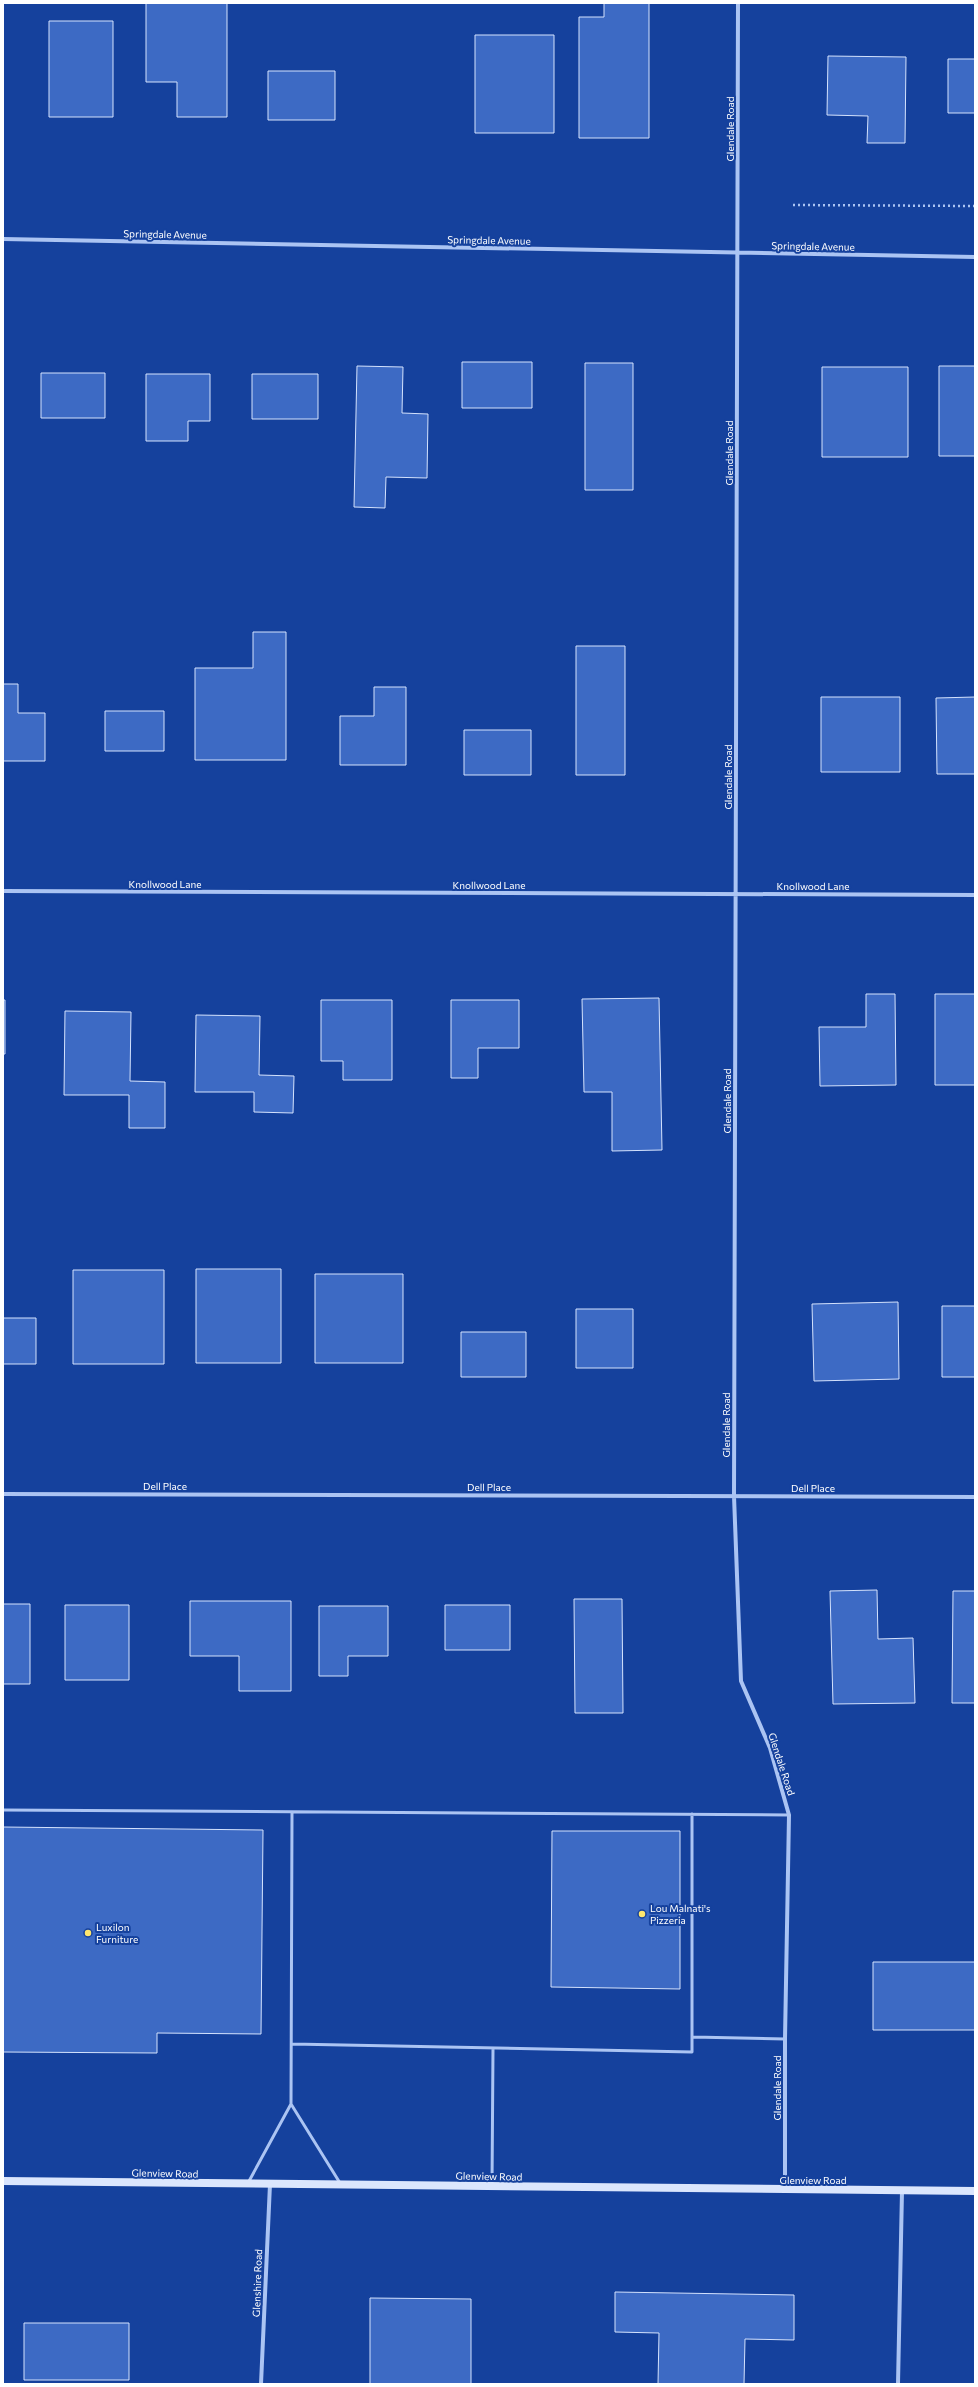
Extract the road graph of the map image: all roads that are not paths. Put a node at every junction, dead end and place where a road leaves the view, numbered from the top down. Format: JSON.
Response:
{"nodes":[{"id":1,"x":738,"y":3,"type":"edge"},
{"id":2,"x":3,"y":239,"type":"edge"},
{"id":3,"x":738,"y":252,"type":"junction"},
{"id":4,"x":975,"y":257,"type":"edge"},
{"id":5,"x":3,"y":891,"type":"edge"},
{"id":6,"x":736,"y":893,"type":"junction"},
{"id":7,"x":975,"y":894,"type":"edge"},
{"id":8,"x":3,"y":1494,"type":"edge"},
{"id":9,"x":734,"y":1496,"type":"junction"},
{"id":10,"x":975,"y":1498,"type":"edge"},
{"id":11,"x":3,"y":1810,"type":"edge"},
{"id":12,"x":292,"y":1812,"type":"junction"},
{"id":13,"x":692,"y":1814,"type":"junction"},
{"id":14,"x":789,"y":1815,"type":"junction"},
{"id":15,"x":693,"y":2037,"type":"junction"},
{"id":16,"x":785,"y":2039,"type":"junction"},
{"id":17,"x":292,"y":2044,"type":"junction"},
{"id":18,"x":492,"y":2049,"type":"junction"},
{"id":19,"x":291,"y":2104,"type":"junction"},
{"id":20,"x":3,"y":2181,"type":"edge"},
{"id":21,"x":247,"y":2184,"type":"junction"},
{"id":22,"x":270,"y":2184,"type":"junction"},
{"id":23,"x":341,"y":2185,"type":"junction"},
{"id":24,"x":492,"y":2186,"type":"junction"},
{"id":25,"x":785,"y":2190,"type":"junction"},
{"id":26,"x":902,"y":2191,"type":"junction"},
{"id":27,"x":975,"y":2191,"type":"edge"},
{"id":28,"x":261,"y":2384,"type":"edge"},
{"id":29,"x":898,"y":2384,"type":"edge"}],
"edges":[{"from":1,"to":3,"type":"street","name":"Glendale Road"},
{"from":2,"to":3,"type":"street","name":"Springdale Avenue"},
{"from":3,"to":4,"type":"street","name":"Springdale Avenue"},
{"from":3,"to":6,"type":"street","name":"Glendale Road"},
{"from":5,"to":6,"type":"street","name":"Knollwood Lane"},
{"from":6,"to":7,"type":"street","name":"Knollwood Lane"},
{"from":6,"to":9,"type":"street","name":"Glendale Road"},
{"from":8,"to":9,"type":"street","name":"Dell Place"},
{"from":9,"to":10,"type":"street","name":"Dell Place"},
{"from":9,"to":14,"type":"street","name":"Glendale Road"},
{"from":11,"to":12,"type":"lane"},
{"from":12,"to":13,"type":"lane"},
{"from":12,"to":17,"type":"lane"},
{"from":13,"to":14,"type":"lane"},
{"from":13,"to":15,"type":"lane"},
{"from":14,"to":16,"type":"street","name":"Glendale Road"},
{"from":15,"to":16,"type":"lane"},
{"from":15,"to":18,"type":"lane"},
{"from":16,"to":25,"type":"street","name":"Glendale Road"},
{"from":17,"to":18,"type":"lane"},
{"from":17,"to":19,"type":"lane"},
{"from":18,"to":24,"type":"lane"},
{"from":19,"to":21,"type":"lane"},
{"from":19,"to":23,"type":"lane"},
{"from":20,"to":21,"type":"main road","name":"Glenview Road"},
{"from":21,"to":22,"type":"main road","name":"Glenview Road"},
{"from":22,"to":23,"type":"main road","name":"Glenview Road"},
{"from":22,"to":28,"type":"street","name":"Glenshire Road"},
{"from":23,"to":24,"type":"main road","name":"Glenview Road"},
{"from":24,"to":25,"type":"main road","name":"Glenview Road"},
{"from":25,"to":26,"type":"main road","name":"Glenview Road"},
{"from":26,"to":27,"type":"main road","name":"Glenview Road"},
{"from":26,"to":29,"type":"street"}]}
